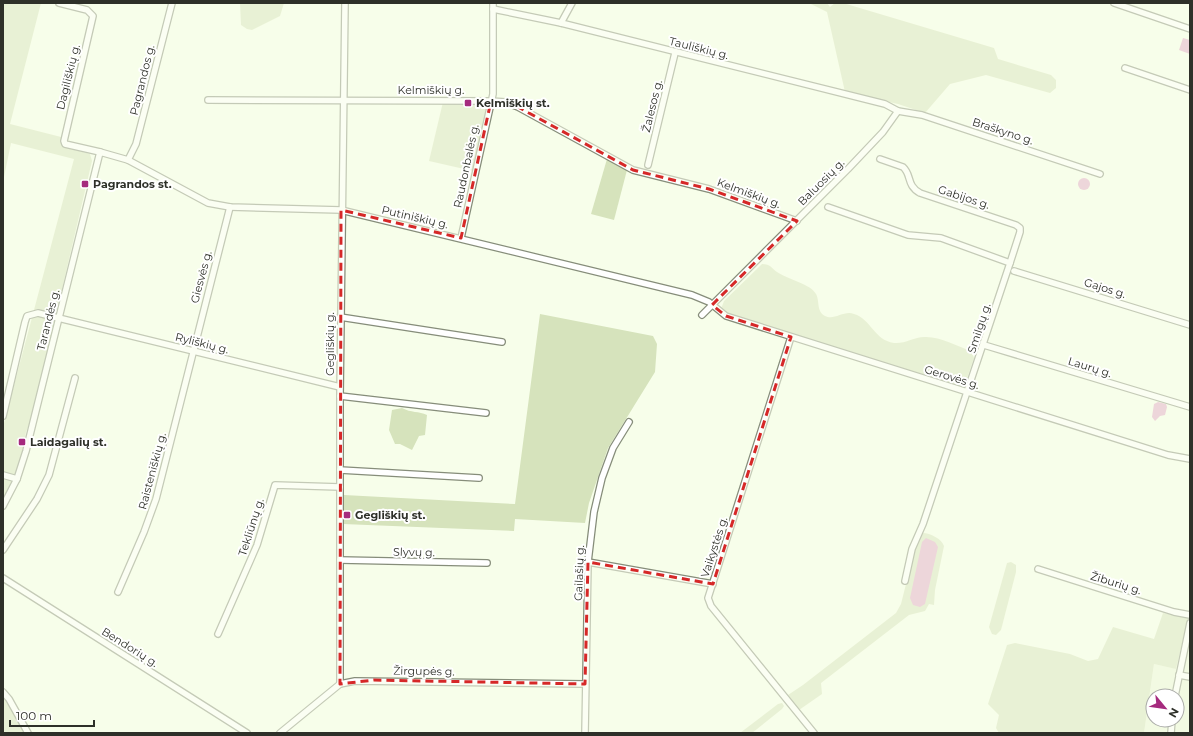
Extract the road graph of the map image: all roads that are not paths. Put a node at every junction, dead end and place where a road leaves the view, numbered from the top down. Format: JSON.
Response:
{"nodes":[{"id":1,"x":59,"y":3,"type":"edge"},
{"id":2,"x":172,"y":3,"type":"edge"},
{"id":3,"x":345,"y":3,"type":"edge"},
{"id":4,"x":572,"y":3,"type":"edge"},
{"id":5,"x":1114,"y":3,"type":"edge"},
{"id":6,"x":493,"y":6,"type":"edge"},
{"id":7,"x":561,"y":23,"type":"junction"},
{"id":8,"x":1190,"y":29,"type":"edge"},
{"id":9,"x":675,"y":53,"type":"junction"},
{"id":10,"x":1125,"y":68,"type":"dead end"},
{"id":11,"x":1190,"y":90,"type":"edge"},
{"id":12,"x":208,"y":100,"type":"dead end"},
{"id":13,"x":343,"y":100,"type":"junction"},
{"id":14,"x":491,"y":101,"type":"junction"},
{"id":15,"x":898,"y":111,"type":"junction"},
{"id":16,"x":100,"y":152,"type":"junction"},
{"id":17,"x":880,"y":159,"type":"dead end"},
{"id":18,"x":128,"y":160,"type":"junction"},
{"id":19,"x":648,"y":165,"type":"dead end"},
{"id":20,"x":1100,"y":174,"type":"dead end"},
{"id":21,"x":828,"y":206,"type":"dead end"},
{"id":22,"x":230,"y":207,"type":"junction"},
{"id":23,"x":341,"y":210,"type":"junction"},
{"id":24,"x":797,"y":221,"type":"junction"},
{"id":25,"x":461,"y":238,"type":"junction"},
{"id":26,"x":1010,"y":263,"type":"junction"},
{"id":27,"x":1014,"y":271,"type":"dead end"},
{"id":28,"x":712,"y":305,"type":"junction"},
{"id":29,"x":702,"y":315,"type":"dead end"},
{"id":30,"x":340,"y":317,"type":"junction"},
{"id":31,"x":59,"y":318,"type":"junction"},
{"id":32,"x":1190,"y":325,"type":"edge"},
{"id":33,"x":791,"y":336,"type":"junction"},
{"id":34,"x":502,"y":342,"type":"dead end"},
{"id":35,"x":984,"y":346,"type":"junction"},
{"id":36,"x":192,"y":352,"type":"junction"},
{"id":37,"x":75,"y":378,"type":"dead end"},
{"id":38,"x":340,"y":387,"type":"junction"},
{"id":39,"x":968,"y":392,"type":"junction"},
{"id":40,"x":340,"y":396,"type":"junction"},
{"id":41,"x":1190,"y":407,"type":"edge"},
{"id":42,"x":486,"y":413,"type":"dead end"},
{"id":43,"x":3,"y":416,"type":"edge"},
{"id":44,"x":629,"y":422,"type":"dead end"},
{"id":45,"x":1190,"y":459,"type":"edge"},
{"id":46,"x":340,"y":470,"type":"junction"},
{"id":47,"x":3,"y":476,"type":"edge"},
{"id":48,"x":479,"y":478,"type":"dead end"},
{"id":49,"x":17,"y":479,"type":"junction"},
{"id":50,"x":340,"y":487,"type":"junction"},
{"id":51,"x":3,"y":506,"type":"edge"},
{"id":52,"x":3,"y":550,"type":"edge"},
{"id":53,"x":340,"y":560,"type":"junction"},
{"id":54,"x":588,"y":562,"type":"junction"},
{"id":55,"x":487,"y":563,"type":"dead end"},
{"id":56,"x":1038,"y":569,"type":"dead end"},
{"id":57,"x":3,"y":578,"type":"edge"},
{"id":58,"x":905,"y":581,"type":"dead end"},
{"id":59,"x":713,"y":584,"type":"junction"},
{"id":60,"x":118,"y":592,"type":"dead end"},
{"id":61,"x":1190,"y":615,"type":"edge"},
{"id":62,"x":1190,"y":623,"type":"edge"},
{"id":63,"x":218,"y":634,"type":"dead end"},
{"id":64,"x":1179,"y":675,"type":"junction"},
{"id":65,"x":1190,"y":677,"type":"edge"},
{"id":66,"x":340,"y":684,"type":"junction"},
{"id":67,"x":585,"y":684,"type":"junction"},
{"id":68,"x":1177,"y":688,"type":"edge"},
{"id":69,"x":3,"y":692,"type":"edge"},
{"id":70,"x":28,"y":733,"type":"edge"},
{"id":71,"x":247,"y":733,"type":"edge"},
{"id":72,"x":280,"y":733,"type":"edge"},
{"id":73,"x":584,"y":733,"type":"edge"},
{"id":74,"x":814,"y":733,"type":"edge"}],
"edges":[{"from":1,"to":16,"type":"street","name":"Dagiliškių g."},
{"from":2,"to":18,"type":"street","name":"Pagrandos g."},
{"from":3,"to":13,"type":"street","name":"Gegliškių g."},
{"from":4,"to":7,"type":"street"},
{"from":5,"to":8,"type":"street"},
{"from":6,"to":7,"type":"street","name":"Tauliškių g."},
{"from":6,"to":14,"type":"street","name":"Raudonbalės g."},
{"from":7,"to":9,"type":"street","name":"Tauliškių g."},
{"from":9,"to":15,"type":"street","name":"Tauliškių g."},
{"from":9,"to":19,"type":"street","name":"Žalesos g."},
{"from":10,"to":11,"type":"street"},
{"from":12,"to":13,"type":"street","name":"Kelmiškių g."},
{"from":13,"to":14,"type":"street","name":"Kelmiškių g."},
{"from":13,"to":23,"type":"street","name":"Gegliškių g."},
{"from":14,"to":24,"type":"street","name":"Kelmiškių g."},
{"from":14,"to":25,"type":"street","name":"Raudonbalės g."},
{"from":15,"to":20,"type":"street","name":"Braškyno g."},
{"from":15,"to":24,"type":"street","name":"Baluosių g."},
{"from":16,"to":18,"type":"street","name":"Putiniškių g."},
{"from":16,"to":31,"type":"street","name":"Tarandės g."},
{"from":17,"to":26,"type":"street","name":"Gabijos g."},
{"from":18,"to":22,"type":"street","name":"Putiniškių g."},
{"from":21,"to":26,"type":"street"},
{"from":22,"to":23,"type":"street","name":"Putiniškių g."},
{"from":22,"to":36,"type":"street","name":"Giesvės g."},
{"from":23,"to":25,"type":"street","name":"Putiniškių g."},
{"from":23,"to":30,"type":"street","name":"Gegliškių g."},
{"from":24,"to":28,"type":"street","name":"Baluosių g."},
{"from":25,"to":28,"type":"street","name":"Putiniškių g."},
{"from":26,"to":35,"type":"street","name":"Smilgų g."},
{"from":27,"to":32,"type":"street","name":"Gajos g."},
{"from":28,"to":29,"type":"street","name":"Baluosių g."},
{"from":28,"to":33,"type":"street","name":"Gerovės g."},
{"from":30,"to":34,"type":"street"},
{"from":30,"to":38,"type":"street","name":"Gegliškių g."},
{"from":31,"to":36,"type":"street","name":"Ryliškių g."},
{"from":31,"to":43,"type":"street"},
{"from":31,"to":49,"type":"street","name":"Tarandės g."},
{"from":33,"to":39,"type":"street","name":"Gerovės g."},
{"from":33,"to":59,"type":"street","name":"Vaikystės g."},
{"from":35,"to":39,"type":"street","name":"Smilgų g."},
{"from":35,"to":41,"type":"street","name":"Laurų g."},
{"from":36,"to":38,"type":"street","name":"Ryliškių g."},
{"from":36,"to":60,"type":"street","name":"Raisteniškių g."},
{"from":37,"to":52,"type":"street"},
{"from":38,"to":40,"type":"street","name":"Gegliškių g."},
{"from":39,"to":45,"type":"street","name":"Gerovės g."},
{"from":39,"to":58,"type":"street","name":"Smilgų g."},
{"from":40,"to":42,"type":"street"},
{"from":40,"to":46,"type":"street","name":"Gegliškių g."},
{"from":44,"to":54,"type":"street","name":"Gailašių g."},
{"from":46,"to":48,"type":"street"},
{"from":46,"to":50,"type":"street","name":"Gegliškių g."},
{"from":47,"to":49,"type":"street"},
{"from":49,"to":51,"type":"street","name":"Tarandės g."},
{"from":50,"to":53,"type":"street","name":"Gegliškių g."},
{"from":50,"to":63,"type":"street","name":"Tekliūnų g."},
{"from":53,"to":55,"type":"street","name":"Slyvų g."},
{"from":53,"to":66,"type":"street","name":"Gegliškių g."},
{"from":54,"to":59,"type":"street"},
{"from":54,"to":67,"type":"street","name":"Gailašių g."},
{"from":56,"to":61,"type":"street","name":"Žiburių g."},
{"from":57,"to":71,"type":"street","name":"Bendorių g."},
{"from":59,"to":74,"type":"street","name":"Vaikystės g."},
{"from":62,"to":64,"type":"street"},
{"from":64,"to":65,"type":"street"},
{"from":64,"to":68,"type":"street"},
{"from":66,"to":67,"type":"street","name":"Žirgupės g."},
{"from":66,"to":72,"type":"street"},
{"from":67,"to":73,"type":"street","name":"Gailašių g."},
{"from":69,"to":70,"type":"street"}]}
